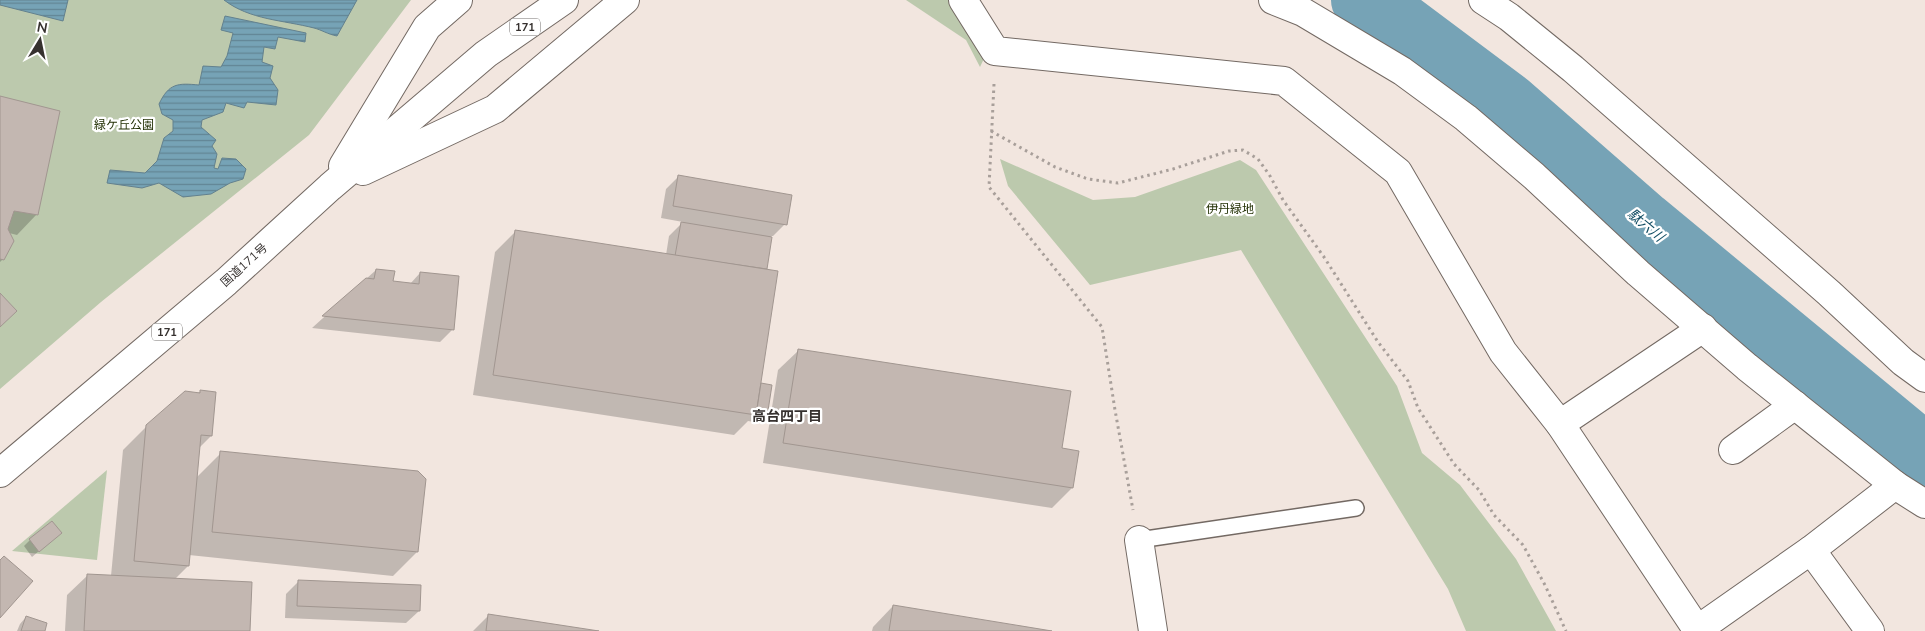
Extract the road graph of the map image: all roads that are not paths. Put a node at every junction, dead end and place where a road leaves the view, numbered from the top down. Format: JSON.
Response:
{"nodes":[{"id":1,"x":458,"y":0,"type":"edge"},
{"id":2,"x":532,"y":0,"type":"edge"},
{"id":3,"x":564,"y":0,"type":"edge"},
{"id":4,"x":624,"y":0,"type":"edge"},
{"id":5,"x":963,"y":0,"type":"edge"},
{"id":6,"x":1273,"y":0,"type":"edge"},
{"id":7,"x":1483,"y":0,"type":"edge"},
{"id":8,"x":486,"y":54,"type":"junction"},
{"id":9,"x":330,"y":187,"type":"junction"},
{"id":10,"x":1703,"y":328,"type":"junction"},
{"id":11,"x":1925,"y":378,"type":"edge"},
{"id":12,"x":1795,"y":405,"type":"junction"},
{"id":13,"x":1560,"y":424,"type":"junction"},
{"id":14,"x":1734,"y":450,"type":"dead end"},
{"id":15,"x":0,"y":473,"type":"edge"},
{"id":16,"x":1895,"y":485,"type":"junction"},
{"id":17,"x":1925,"y":504,"type":"edge"},
{"id":18,"x":1356,"y":508,"type":"dead end"},
{"id":19,"x":1139,"y":540,"type":"joint"},
{"id":20,"x":1811,"y":550,"type":"junction"},
{"id":21,"x":1153,"y":631,"type":"edge"},
{"id":22,"x":1697,"y":631,"type":"edge"},
{"id":23,"x":1870,"y":631,"type":"edge"}],
"edges":[{"from":1,"to":9,"type":"main road","number":"171"},
{"from":2,"to":8,"type":"main road","name":"国道171号","number":"171"},
{"from":3,"to":8,"type":"main road","name":"国道171号","number":"171"},
{"from":4,"to":9,"type":"main road","number":"171"},
{"from":5,"to":13,"type":"main road"},
{"from":6,"to":10,"type":"main road"},
{"from":7,"to":11,"type":"main road"},
{"from":8,"to":9,"type":"main road","name":"国道171号","number":"171"},
{"from":9,"to":15,"type":"main road","name":"国道171号","number":"171"},
{"from":10,"to":12,"type":"main road"},
{"from":10,"to":13,"type":"main road"},
{"from":12,"to":14,"type":"main road"},
{"from":12,"to":16,"type":"main road"},
{"from":13,"to":22,"type":"main road"},
{"from":16,"to":17,"type":"main road"},
{"from":16,"to":20,"type":"main road"},
{"from":18,"to":19,"type":"lane"},
{"from":19,"to":21,"type":"main road"},
{"from":20,"to":22,"type":"main road"},
{"from":20,"to":23,"type":"main road"}]}
